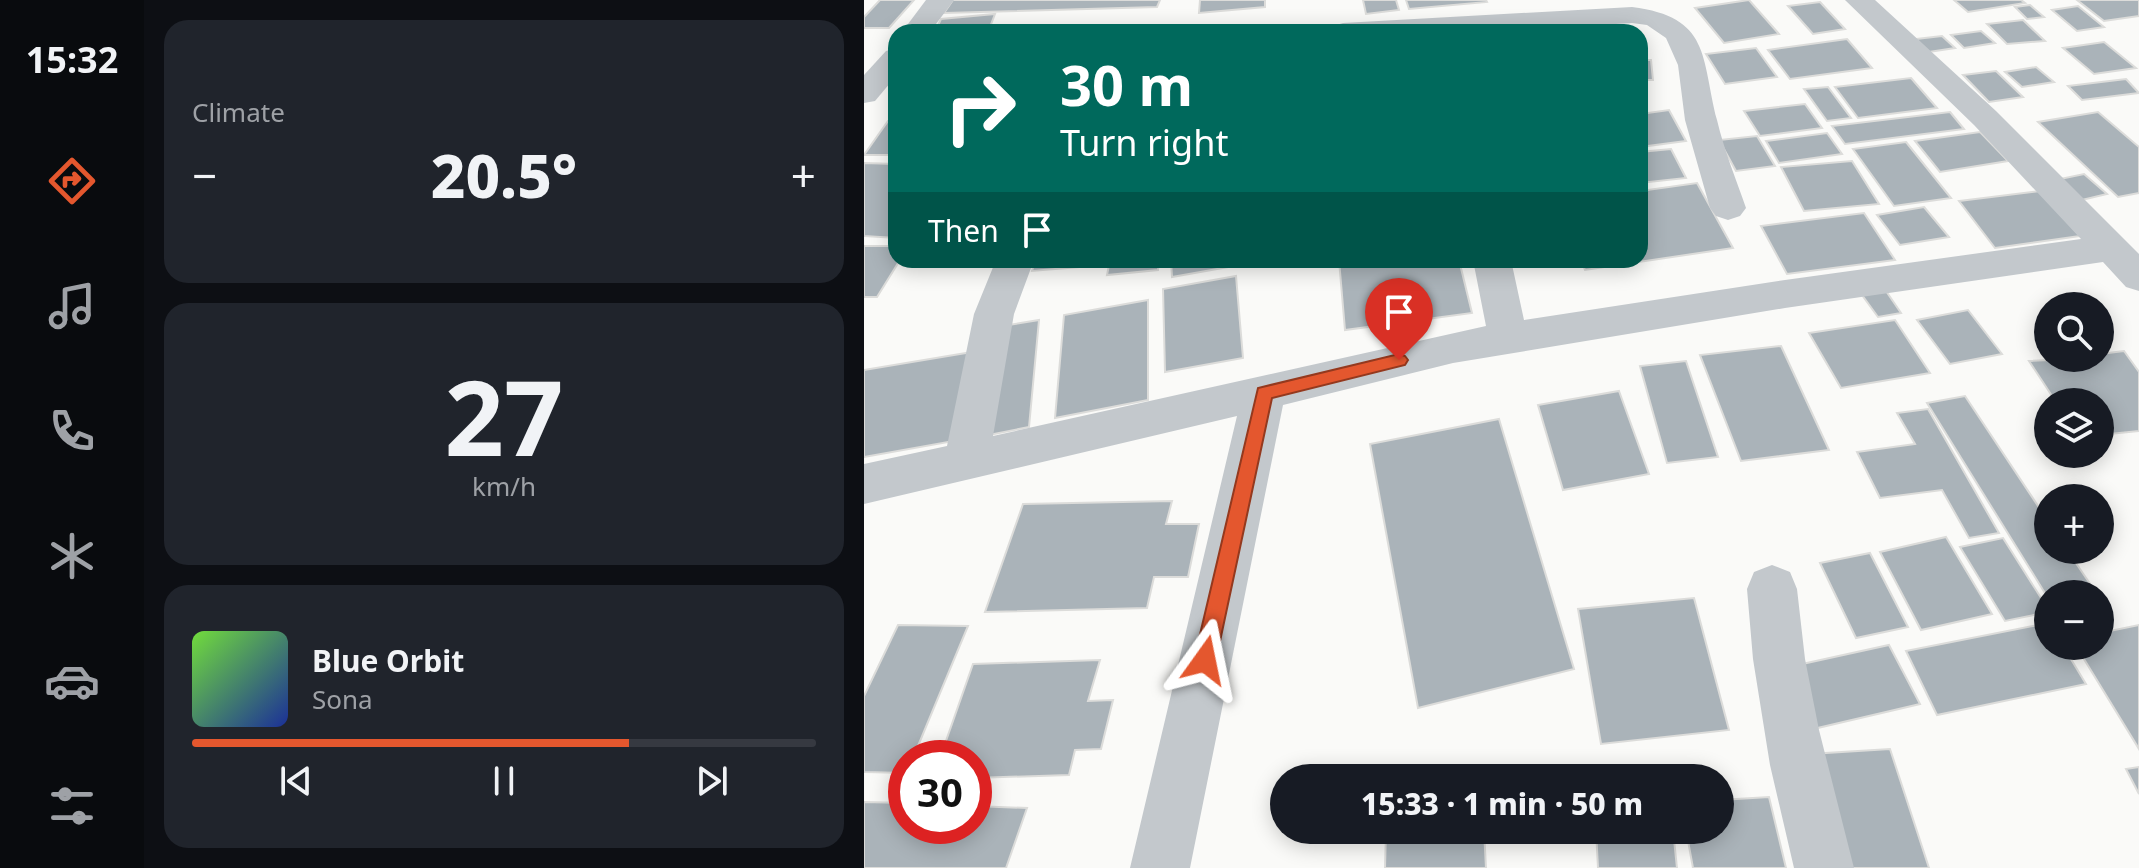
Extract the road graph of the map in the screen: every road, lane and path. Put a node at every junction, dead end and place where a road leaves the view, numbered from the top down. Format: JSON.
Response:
{"nodes":[{"id":1,"x":940,"y":0,"type":"edge"},
{"id":2,"x":1902,"y":0,"type":"edge"},
{"id":3,"x":1863,"y":3,"type":"edge"},
{"id":4,"x":922,"y":24,"type":"edge"},
{"id":5,"x":1479,"y":24,"type":"edge"},
{"id":6,"x":888,"y":66,"type":"edge"},
{"id":7,"x":864,"y":94,"type":"edge"},
{"id":8,"x":1728,"y":208,"type":"dead end"},
{"id":9,"x":2126,"y":262,"type":"edge"},
{"id":10,"x":1012,"y":268,"type":"edge"},
{"id":11,"x":1494,"y":268,"type":"edge"},
{"id":12,"x":1508,"y":337,"type":"junction"},
{"id":13,"x":1264,"y":393,"type":"junction"},
{"id":14,"x":966,"y":461,"type":"junction"},
{"id":15,"x":864,"y":484,"type":"edge"},
{"id":16,"x":1772,"y":589,"type":"dead end"},
{"id":17,"x":1160,"y":868,"type":"edge"},
{"id":18,"x":1824,"y":868,"type":"edge"}],
"edges":[{"from":1,"to":4,"type":"street"},
{"from":2,"to":3,"type":"street"},
{"from":3,"to":9,"type":"street"},
{"from":5,"to":8,"type":"street"},
{"from":6,"to":7,"type":"street"},
{"from":9,"to":12,"type":"street"},
{"from":10,"to":14,"type":"street"},
{"from":11,"to":12,"type":"street"},
{"from":12,"to":13,"type":"street"},
{"from":13,"to":14,"type":"street"},
{"from":13,"to":17,"type":"street"},
{"from":14,"to":15,"type":"street"},
{"from":16,"to":18,"type":"street"}]}
